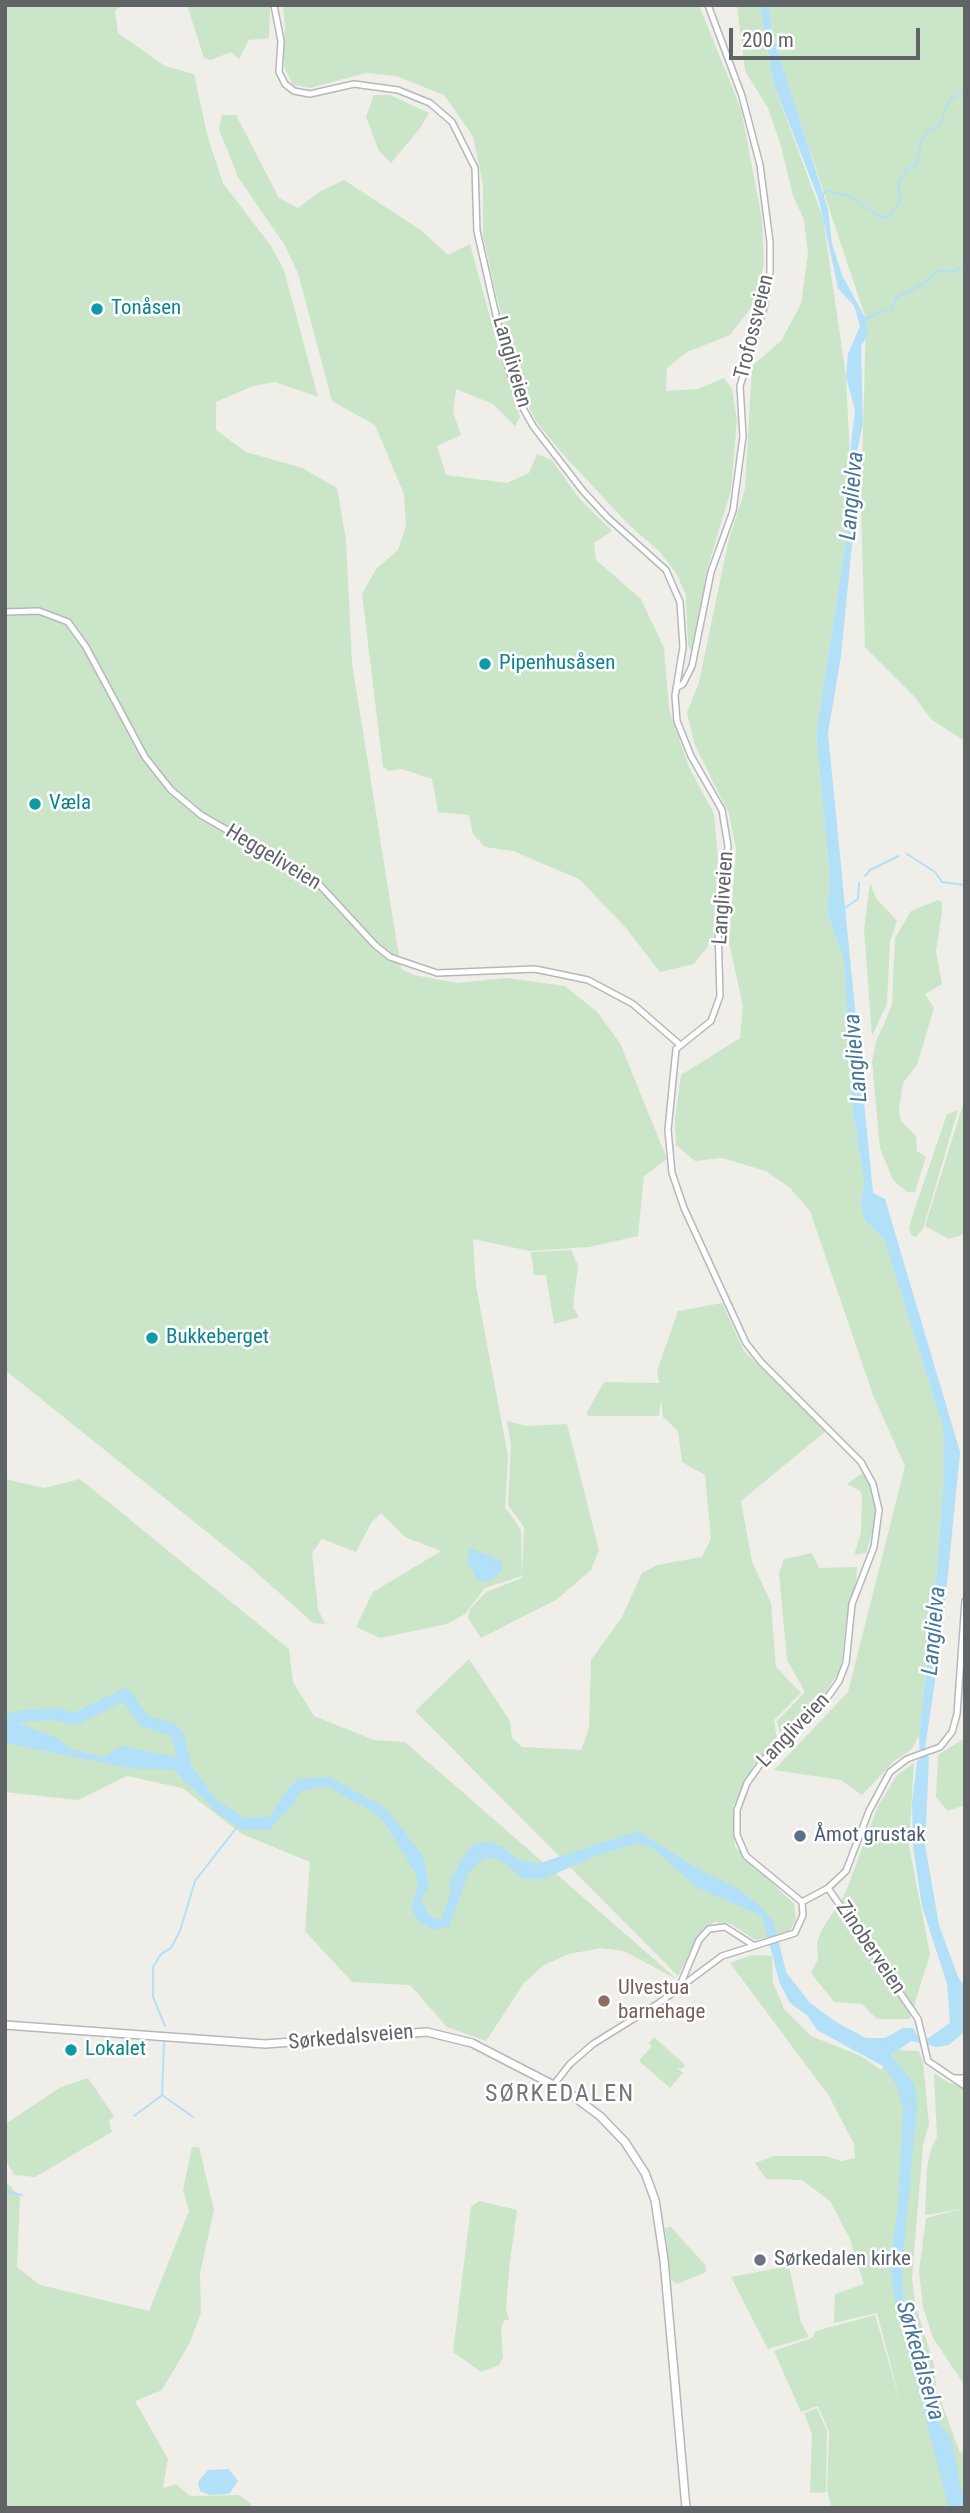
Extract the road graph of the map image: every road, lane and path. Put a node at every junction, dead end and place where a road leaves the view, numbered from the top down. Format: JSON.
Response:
{"nodes":[{"id":1,"x":274,"y":5,"type":"edge"},
{"id":2,"x":708,"y":5,"type":"edge"},
{"id":3,"x":5,"y":612,"type":"edge"},
{"id":4,"x":676,"y":688,"type":"junction"},
{"id":5,"x":679,"y":1044,"type":"junction"},
{"id":6,"x":965,"y":1601,"type":"edge"},
{"id":7,"x":828,"y":1888,"type":"junction"},
{"id":8,"x":802,"y":1902,"type":"junction"},
{"id":9,"x":757,"y":1945,"type":"junction"},
{"id":10,"x":679,"y":1986,"type":"junction"},
{"id":11,"x":5,"y":2025,"type":"edge"},
{"id":12,"x":954,"y":2078,"type":"junction"},
{"id":13,"x":965,"y":2078,"type":"edge"},
{"id":14,"x":555,"y":2083,"type":"junction"},
{"id":15,"x":965,"y":2087,"type":"edge"},
{"id":16,"x":686,"y":2508,"type":"edge"}],
"edges":[{"from":1,"to":4,"type":"street","name":"Langliveien"},
{"from":2,"to":4,"type":"street","name":"Trofossveien"},
{"from":3,"to":5,"type":"street","name":"Heggeliveien"},
{"from":4,"to":5,"type":"street","name":"Langliveien"},
{"from":5,"to":8,"type":"street","name":"Langliveien"},
{"from":6,"to":7,"type":"street"},
{"from":7,"to":8,"type":"street","name":"Zinoberveien"},
{"from":7,"to":12,"type":"street","name":"Zinoberveien"},
{"from":8,"to":9,"type":"street","name":"Zinoberveien"},
{"from":9,"to":10,"type":"street","name":"Zinoberveien"},
{"from":9,"to":10,"type":"street","name":"Zinoberveien"},
{"from":10,"to":14,"type":"street","name":"Zinoberveien"},
{"from":11,"to":14,"type":"street","name":"Sørkedalsveien"},
{"from":12,"to":13,"type":"street"},
{"from":12,"to":15,"type":"street","name":"Zinoberveien"},
{"from":14,"to":16,"type":"street","name":"Sørkedalsveien"}]}
